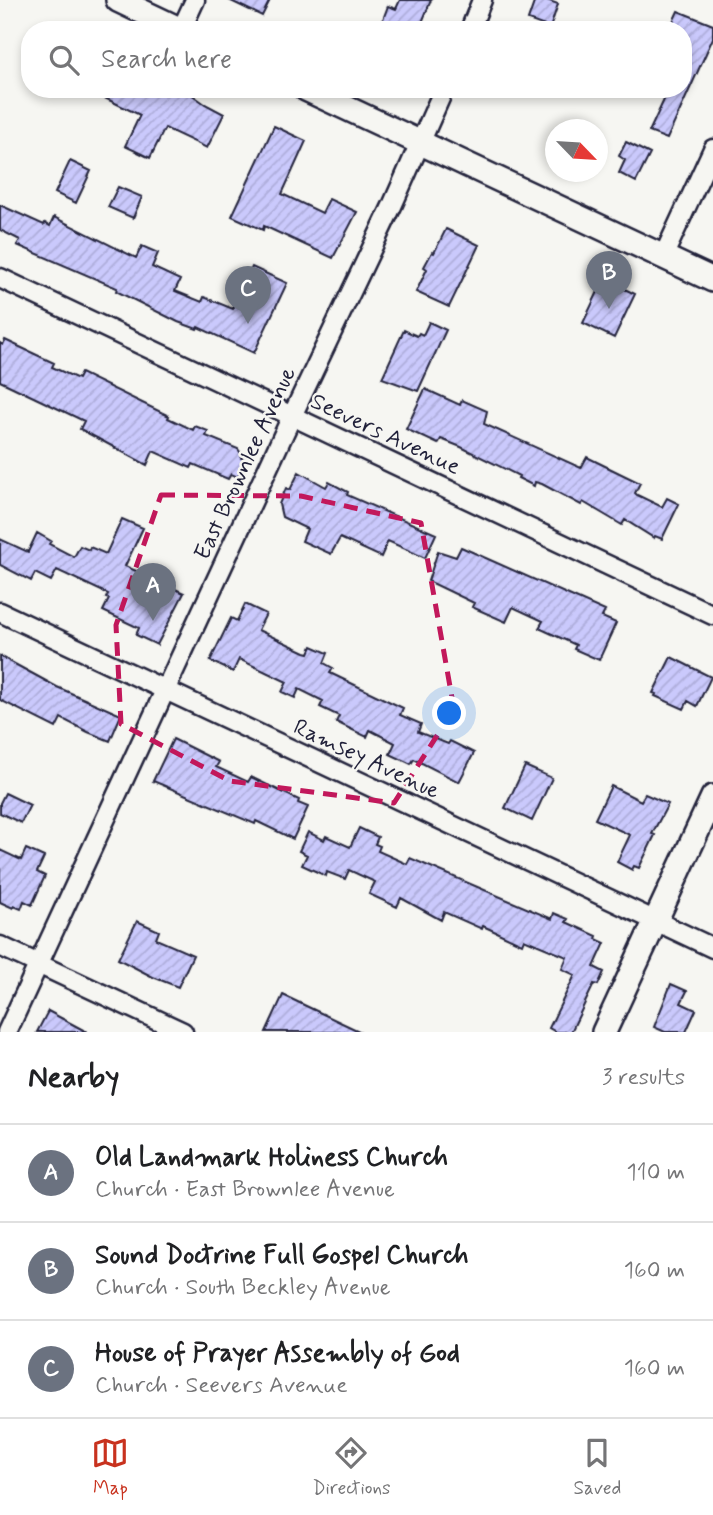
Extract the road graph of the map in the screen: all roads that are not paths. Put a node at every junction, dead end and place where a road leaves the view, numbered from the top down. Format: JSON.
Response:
{"nodes":[{"id":1,"x":118,"y":0,"type":"edge"},
{"id":2,"x":195,"y":0,"type":"edge"},
{"id":3,"x":482,"y":0,"type":"edge"},
{"id":4,"x":162,"y":21,"type":"edge"},
{"id":5,"x":185,"y":21,"type":"edge"},
{"id":6,"x":474,"y":21,"type":"edge"},
{"id":7,"x":325,"y":98,"type":"edge"},
{"id":8,"x":440,"y":98,"type":"edge"},
{"id":9,"x":419,"y":143,"type":"junction"},
{"id":10,"x":713,"y":149,"type":"edge"},
{"id":11,"x":663,"y":257,"type":"junction"},
{"id":12,"x":0,"y":278,"type":"edge"},
{"id":13,"x":713,"y":280,"type":"edge"},
{"id":14,"x":292,"y":416,"type":"junction"},
{"id":15,"x":0,"y":612,"type":"edge"},
{"id":16,"x":713,"y":615,"type":"edge"},
{"id":17,"x":167,"y":691,"type":"junction"},
{"id":18,"x":713,"y":797,"type":"edge"},
{"id":19,"x":656,"y":921,"type":"junction"},
{"id":20,"x":0,"y":946,"type":"edge"},
{"id":21,"x":713,"y":948,"type":"edge"},
{"id":22,"x":40,"y":965,"type":"junction"},
{"id":23,"x":7,"y":1032,"type":"edge"},
{"id":24,"x":183,"y":1032,"type":"edge"},
{"id":25,"x":604,"y":1032,"type":"edge"}],
"edges":[{"from":1,"to":4,"type":"street"},
{"from":2,"to":5,"type":"street"},
{"from":3,"to":6,"type":"street"},
{"from":7,"to":9,"type":"street"},
{"from":8,"to":9,"type":"street","name":"East Brownlee Avenue"},
{"from":9,"to":11,"type":"street"},
{"from":9,"to":14,"type":"street","name":"East Brownlee Avenue"},
{"from":10,"to":11,"type":"street"},
{"from":11,"to":13,"type":"street"},
{"from":12,"to":14,"type":"street","name":"Seevers Avenue"},
{"from":14,"to":16,"type":"street","name":"Seevers Avenue"},
{"from":14,"to":17,"type":"street","name":"East Brownlee Avenue"},
{"from":15,"to":17,"type":"street","name":"Ramsey Avenue"},
{"from":17,"to":19,"type":"street","name":"Ramsey Avenue"},
{"from":17,"to":22,"type":"street","name":"East Brownlee Avenue"},
{"from":18,"to":19,"type":"street"},
{"from":19,"to":21,"type":"street","name":"Ramsey Avenue"},
{"from":19,"to":25,"type":"street"},
{"from":20,"to":22,"type":"street"},
{"from":22,"to":23,"type":"street","name":"East Brownlee Avenue"},
{"from":22,"to":24,"type":"street"}]}
